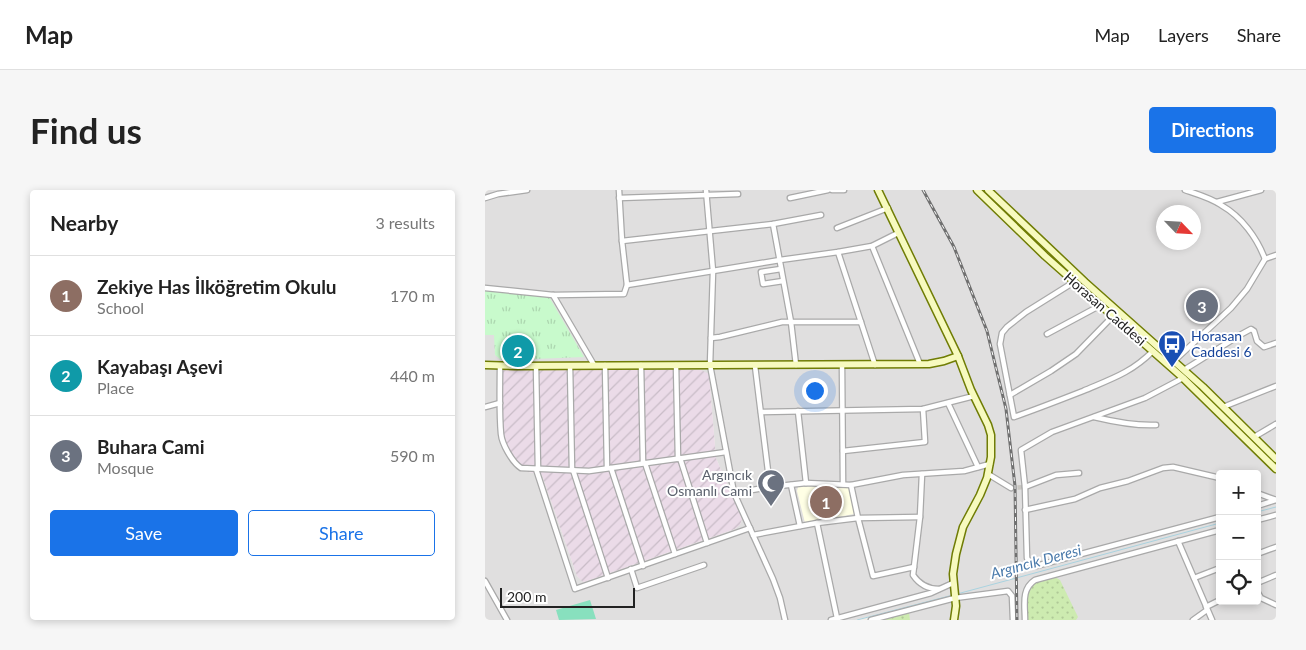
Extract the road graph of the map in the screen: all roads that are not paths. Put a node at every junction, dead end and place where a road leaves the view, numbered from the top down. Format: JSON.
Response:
{"nodes":[{"id":1,"x":527,"y":190,"type":"edge"},
{"id":2,"x":619,"y":190,"type":"edge"},
{"id":3,"x":706,"y":190,"type":"edge"},
{"id":4,"x":830,"y":190,"type":"edge"},
{"id":5,"x":844,"y":190,"type":"edge"},
{"id":6,"x":878,"y":190,"type":"edge"},
{"id":7,"x":977,"y":190,"type":"edge"},
{"id":8,"x":988,"y":190,"type":"edge"},
{"id":9,"x":1185,"y":190,"type":"edge"},
{"id":10,"x":1261,"y":190,"type":"edge"},
{"id":11,"x":738,"y":194,"type":"dead end"},
{"id":12,"x":707,"y":196,"type":"junction"},
{"id":13,"x":485,"y":198,"type":"edge"},
{"id":14,"x":619,"y":198,"type":"junction"},
{"id":15,"x":790,"y":198,"type":"dead end"},
{"id":16,"x":1217,"y":202,"type":"junction"},
{"id":17,"x":887,"y":208,"type":"junction"},
{"id":18,"x":821,"y":215,"type":"dead end"},
{"id":19,"x":773,"y":224,"type":"junction"},
{"id":20,"x":837,"y":228,"type":"dead end"},
{"id":21,"x":710,"y":232,"type":"junction"},
{"id":22,"x":898,"y":233,"type":"junction"},
{"id":23,"x":622,"y":241,"type":"junction"},
{"id":24,"x":872,"y":246,"type":"junction"},
{"id":25,"x":838,"y":252,"type":"junction"},
{"id":26,"x":1276,"y":255,"type":"edge"},
{"id":27,"x":1265,"y":259,"type":"junction"},
{"id":28,"x":780,"y":260,"type":"junction"},
{"id":29,"x":781,"y":269,"type":"junction"},
{"id":30,"x":713,"y":271,"type":"junction"},
{"id":31,"x":783,"y":281,"type":"junction"},
{"id":32,"x":1074,"y":282,"type":"junction"},
{"id":33,"x":627,"y":285,"type":"junction"},
{"id":34,"x":485,"y":288,"type":"edge"},
{"id":35,"x":553,"y":295,"type":"junction"},
{"id":36,"x":1101,"y":305,"type":"junction"},
{"id":37,"x":1113,"y":316,"type":"junction"},
{"id":38,"x":791,"y":322,"type":"junction"},
{"id":39,"x":861,"y":322,"type":"junction"},
{"id":40,"x":1047,"y":334,"type":"dead end"},
{"id":41,"x":711,"y":338,"type":"junction"},
{"id":42,"x":1276,"y":343,"type":"edge"},
{"id":43,"x":1153,"y":351,"type":"junction"},
{"id":44,"x":958,"y":356,"type":"junction"},
{"id":45,"x":1174,"y":361,"type":"junction"},
{"id":46,"x":875,"y":364,"type":"junction"},
{"id":47,"x":920,"y":364,"type":"junction"},
{"id":48,"x":485,"y":365,"type":"edge"},
{"id":49,"x":595,"y":365,"type":"junction"},
{"id":50,"x":605,"y":365,"type":"junction"},
{"id":51,"x":641,"y":365,"type":"junction"},
{"id":52,"x":676,"y":365,"type":"junction"},
{"id":53,"x":710,"y":365,"type":"junction"},
{"id":54,"x":796,"y":365,"type":"junction"},
{"id":55,"x":843,"y":365,"type":"junction"},
{"id":56,"x":500,"y":366,"type":"junction"},
{"id":57,"x":536,"y":366,"type":"junction"},
{"id":58,"x":570,"y":366,"type":"junction"},
{"id":59,"x":755,"y":366,"type":"junction"},
{"id":60,"x":1184,"y":370,"type":"junction"},
{"id":61,"x":1183,"y":378,"type":"junction"},
{"id":62,"x":1276,"y":386,"type":"edge"},
{"id":63,"x":1010,"y":395,"type":"junction"},
{"id":64,"x":974,"y":396,"type":"junction"},
{"id":65,"x":500,"y":403,"type":"junction"},
{"id":66,"x":949,"y":403,"type":"junction"},
{"id":67,"x":485,"y":407,"type":"edge"},
{"id":68,"x":1223,"y":407,"type":"junction"},
{"id":69,"x":923,"y":409,"type":"junction"},
{"id":70,"x":798,"y":411,"type":"junction"},
{"id":71,"x":843,"y":411,"type":"junction"},
{"id":72,"x":761,"y":412,"type":"junction"},
{"id":73,"x":1093,"y":417,"type":"junction"},
{"id":74,"x":1276,"y":424,"type":"edge"},
{"id":75,"x":1156,"y":425,"type":"dead end"},
{"id":76,"x":1254,"y":437,"type":"junction"},
{"id":77,"x":843,"y":451,"type":"junction"},
{"id":78,"x":726,"y":452,"type":"junction"},
{"id":79,"x":679,"y":458,"type":"junction"},
{"id":80,"x":1276,"y":459,"type":"edge"},
{"id":81,"x":644,"y":463,"type":"junction"},
{"id":82,"x":990,"y":464,"type":"junction"},
{"id":83,"x":978,"y":467,"type":"junction"},
{"id":84,"x":609,"y":468,"type":"junction"},
{"id":85,"x":537,"y":469,"type":"junction"},
{"id":86,"x":1276,"y":469,"type":"edge"},
{"id":87,"x":573,"y":470,"type":"junction"},
{"id":88,"x":1079,"y":473,"type":"dead end"},
{"id":89,"x":922,"y":474,"type":"junction"},
{"id":90,"x":988,"y":474,"type":"junction"},
{"id":91,"x":1216,"y":477,"type":"edge"},
{"id":92,"x":806,"y":483,"type":"junction"},
{"id":93,"x":843,"y":484,"type":"junction"},
{"id":94,"x":791,"y":485,"type":"junction"},
{"id":95,"x":851,"y":485,"type":"junction"},
{"id":96,"x":770,"y":487,"type":"junction"},
{"id":97,"x":1025,"y":487,"type":"junction"},
{"id":98,"x":1011,"y":488,"type":"tunnel mouth"},
{"id":99,"x":734,"y":493,"type":"junction"},
{"id":100,"x":1261,"y":494,"type":"edge"},
{"id":101,"x":1261,"y":505,"type":"edge"},
{"id":102,"x":1025,"y":510,"type":"junction"},
{"id":103,"x":1276,"y":516,"type":"edge"},
{"id":104,"x":920,"y":517,"type":"junction"},
{"id":105,"x":858,"y":518,"type":"junction"},
{"id":106,"x":1216,"y":518,"type":"edge"},
{"id":107,"x":1261,"y":519,"type":"edge"},
{"id":108,"x":817,"y":523,"type":"junction"},
{"id":109,"x":800,"y":526,"type":"junction"},
{"id":110,"x":750,"y":528,"type":"junction"},
{"id":111,"x":1216,"y":531,"type":"edge"},
{"id":112,"x":753,"y":535,"type":"junction"},
{"id":113,"x":1178,"y":541,"type":"junction"},
{"id":114,"x":707,"y":543,"type":"junction"},
{"id":115,"x":1276,"y":547,"type":"edge"},
{"id":116,"x":1261,"y":553,"type":"edge"},
{"id":117,"x":675,"y":554,"type":"junction"},
{"id":118,"x":704,"y":565,"type":"dead end"},
{"id":119,"x":643,"y":566,"type":"junction"},
{"id":120,"x":914,"y":567,"type":"junction"},
{"id":121,"x":631,"y":569,"type":"junction"},
{"id":122,"x":1216,"y":570,"type":"edge"},
{"id":123,"x":1276,"y":575,"type":"edge"},
{"id":124,"x":608,"y":578,"type":"junction"},
{"id":125,"x":1194,"y":578,"type":"junction"},
{"id":126,"x":485,"y":581,"type":"edge"},
{"id":127,"x":1261,"y":581,"type":"edge"},
{"id":128,"x":953,"y":585,"type":"junction"},
{"id":129,"x":939,"y":589,"type":"junction"},
{"id":130,"x":955,"y":597,"type":"junction"},
{"id":131,"x":1261,"y":598,"type":"edge"},
{"id":132,"x":1216,"y":602,"type":"edge"},
{"id":133,"x":1276,"y":605,"type":"edge"},
{"id":134,"x":1207,"y":608,"type":"junction"},
{"id":135,"x":837,"y":618,"type":"junction"},
{"id":136,"x":507,"y":620,"type":"edge"},
{"id":137,"x":785,"y":620,"type":"edge"},
{"id":138,"x":831,"y":620,"type":"edge"},
{"id":139,"x":871,"y":620,"type":"edge"},
{"id":140,"x":954,"y":620,"type":"edge"},
{"id":141,"x":1013,"y":620,"type":"edge"},
{"id":142,"x":1025,"y":620,"type":"edge"},
{"id":143,"x":1193,"y":620,"type":"edge"},
{"id":144,"x":1212,"y":620,"type":"edge"}],
"edges":[{"from":1,"to":13,"type":"street"},
{"from":2,"to":14,"type":"street"},
{"from":3,"to":12,"type":"street"},
{"from":4,"to":5,"type":"street"},
{"from":4,"to":15,"type":"street"},
{"from":6,"to":17,"type":"street"},
{"from":7,"to":32,"type":"street","name":"Horasan Caddesi"},
{"from":8,"to":45,"type":"street","name":"Horasan Caddesi"},
{"from":9,"to":16,"type":"street"},
{"from":10,"to":16,"type":"street"},
{"from":11,"to":12,"type":"street"},
{"from":12,"to":14,"type":"street"},
{"from":12,"to":21,"type":"street"},
{"from":14,"to":23,"type":"street"},
{"from":16,"to":27,"type":"street"},
{"from":17,"to":20,"type":"street"},
{"from":17,"to":22,"type":"street"},
{"from":18,"to":19,"type":"street"},
{"from":19,"to":21,"type":"street"},
{"from":19,"to":28,"type":"street"},
{"from":21,"to":23,"type":"street"},
{"from":21,"to":30,"type":"street"},
{"from":22,"to":24,"type":"street"},
{"from":22,"to":44,"type":"street"},
{"from":23,"to":33,"type":"street"},
{"from":24,"to":25,"type":"street"},
{"from":24,"to":47,"type":"street"},
{"from":25,"to":28,"type":"street"},
{"from":25,"to":39,"type":"street"},
{"from":26,"to":27,"type":"street"},
{"from":27,"to":45,"type":"street"},
{"from":28,"to":29,"type":"street"},
{"from":28,"to":30,"type":"street"},
{"from":29,"to":31,"type":"street"},
{"from":29,"to":31,"type":"street"},
{"from":30,"to":33,"type":"street"},
{"from":30,"to":41,"type":"street"},
{"from":31,"to":38,"type":"street"},
{"from":32,"to":36,"type":"street","name":"Horasan Caddesi"},
{"from":32,"to":63,"type":"street"},
{"from":33,"to":35,"type":"street"},
{"from":34,"to":35,"type":"street"},
{"from":35,"to":49,"type":"street"},
{"from":36,"to":37,"type":"street","name":"Horasan Caddesi"},
{"from":36,"to":40,"type":"street"},
{"from":37,"to":43,"type":"street","name":"Horasan Caddesi"},
{"from":37,"to":63,"type":"street"},
{"from":38,"to":39,"type":"street"},
{"from":38,"to":41,"type":"street"},
{"from":38,"to":54,"type":"street"},
{"from":39,"to":46,"type":"street"},
{"from":41,"to":53,"type":"street"},
{"from":42,"to":60,"type":"street"},
{"from":43,"to":61,"type":"street","name":"Horasan Caddesi"},
{"from":43,"to":63,"type":"street"},
{"from":44,"to":47,"type":"street"},
{"from":44,"to":64,"type":"street"},
{"from":45,"to":60,"type":"street","name":"Horasan Caddesi"},
{"from":46,"to":47,"type":"street"},
{"from":46,"to":55,"type":"street"},
{"from":48,"to":56,"type":"street"},
{"from":49,"to":50,"type":"street"},
{"from":49,"to":58,"type":"street"},
{"from":50,"to":51,"type":"street"},
{"from":50,"to":84,"type":"street"},
{"from":51,"to":52,"type":"street"},
{"from":51,"to":81,"type":"street"},
{"from":52,"to":53,"type":"street"},
{"from":52,"to":79,"type":"street"},
{"from":53,"to":59,"type":"street"},
{"from":53,"to":78,"type":"street"},
{"from":54,"to":55,"type":"street"},
{"from":54,"to":59,"type":"street"},
{"from":55,"to":71,"type":"street"},
{"from":56,"to":57,"type":"street"},
{"from":56,"to":65,"type":"street"},
{"from":57,"to":58,"type":"street"},
{"from":57,"to":85,"type":"street"},
{"from":58,"to":87,"type":"street"},
{"from":59,"to":72,"type":"street"},
{"from":60,"to":68,"type":"street","name":"Horasan Caddesi"},
{"from":61,"to":73,"type":"street"},
{"from":61,"to":86,"type":"street","name":"Horasan Caddesi"},
{"from":62,"to":68,"type":"street"},
{"from":64,"to":66,"type":"street"},
{"from":64,"to":82,"type":"street"},
{"from":65,"to":67,"type":"street"},
{"from":65,"to":85,"type":"street"},
{"from":66,"to":69,"type":"street"},
{"from":66,"to":83,"type":"street"},
{"from":68,"to":76,"type":"street","name":"Horasan Caddesi"},
{"from":69,"to":71,"type":"street"},
{"from":69,"to":77,"type":"street"},
{"from":70,"to":71,"type":"street"},
{"from":70,"to":72,"type":"street"},
{"from":70,"to":92,"type":"street"},
{"from":71,"to":77,"type":"street"},
{"from":72,"to":96,"type":"street"},
{"from":73,"to":75,"type":"street"},
{"from":73,"to":97,"type":"street"},
{"from":74,"to":76,"type":"street"},
{"from":76,"to":80,"type":"street","name":"Horasan Caddesi"},
{"from":77,"to":93,"type":"street"},
{"from":78,"to":79,"type":"street"},
{"from":78,"to":99,"type":"street"},
{"from":79,"to":81,"type":"street"},
{"from":79,"to":114,"type":"street"},
{"from":81,"to":84,"type":"street"},
{"from":81,"to":117,"type":"street"},
{"from":82,"to":83,"type":"street"},
{"from":82,"to":90,"type":"street"},
{"from":83,"to":89,"type":"street"},
{"from":84,"to":87,"type":"street"},
{"from":84,"to":119,"type":"street"},
{"from":85,"to":87,"type":"street"},
{"from":85,"to":124,"type":"street"},
{"from":87,"to":124,"type":"street"},
{"from":88,"to":97,"type":"street"},
{"from":89,"to":95,"type":"street"},
{"from":89,"to":104,"type":"street"},
{"from":90,"to":98,"type":"street"},
{"from":90,"to":128,"type":"street"},
{"from":91,"to":102,"type":"street"},
{"from":92,"to":93,"type":"street"},
{"from":92,"to":94,"type":"street"},
{"from":93,"to":95,"type":"street"},
{"from":94,"to":96,"type":"street"},
{"from":94,"to":109,"type":"street"},
{"from":95,"to":105,"type":"street"},
{"from":96,"to":99,"type":"street"},
{"from":97,"to":102,"type":"street"},
{"from":99,"to":110,"type":"street"},
{"from":100,"to":101,"type":"street"},
{"from":102,"to":106,"type":"street"},
{"from":103,"to":107,"type":"street"},
{"from":104,"to":105,"type":"street"},
{"from":104,"to":120,"type":"street"},
{"from":105,"to":108,"type":"street"},
{"from":105,"to":120,"type":"street"},
{"from":108,"to":109,"type":"street"},
{"from":108,"to":135,"type":"street"},
{"from":109,"to":112,"type":"street"},
{"from":110,"to":112,"type":"street"},
{"from":110,"to":114,"type":"street"},
{"from":111,"to":113,"type":"street"},
{"from":112,"to":137,"type":"street"},
{"from":113,"to":125,"type":"street"},
{"from":113,"to":142,"type":"street"},
{"from":114,"to":117,"type":"street"},
{"from":115,"to":116,"type":"street"},
{"from":117,"to":119,"type":"street"},
{"from":118,"to":121,"type":"street"},
{"from":119,"to":121,"type":"street"},
{"from":120,"to":129,"type":"street"},
{"from":121,"to":124,"type":"street"},
{"from":122,"to":125,"type":"street"},
{"from":123,"to":127,"type":"street"},
{"from":125,"to":134,"type":"street"},
{"from":126,"to":136,"type":"street"},
{"from":128,"to":129,"type":"street"},
{"from":128,"to":130,"type":"street"},
{"from":129,"to":135,"type":"street"},
{"from":130,"to":139,"type":"street"},
{"from":130,"to":140,"type":"street"},
{"from":130,"to":141,"type":"street"},
{"from":131,"to":133,"type":"street"},
{"from":132,"to":134,"type":"street"},
{"from":134,"to":143,"type":"street"},
{"from":134,"to":144,"type":"street"},
{"from":135,"to":138,"type":"street"}]}
